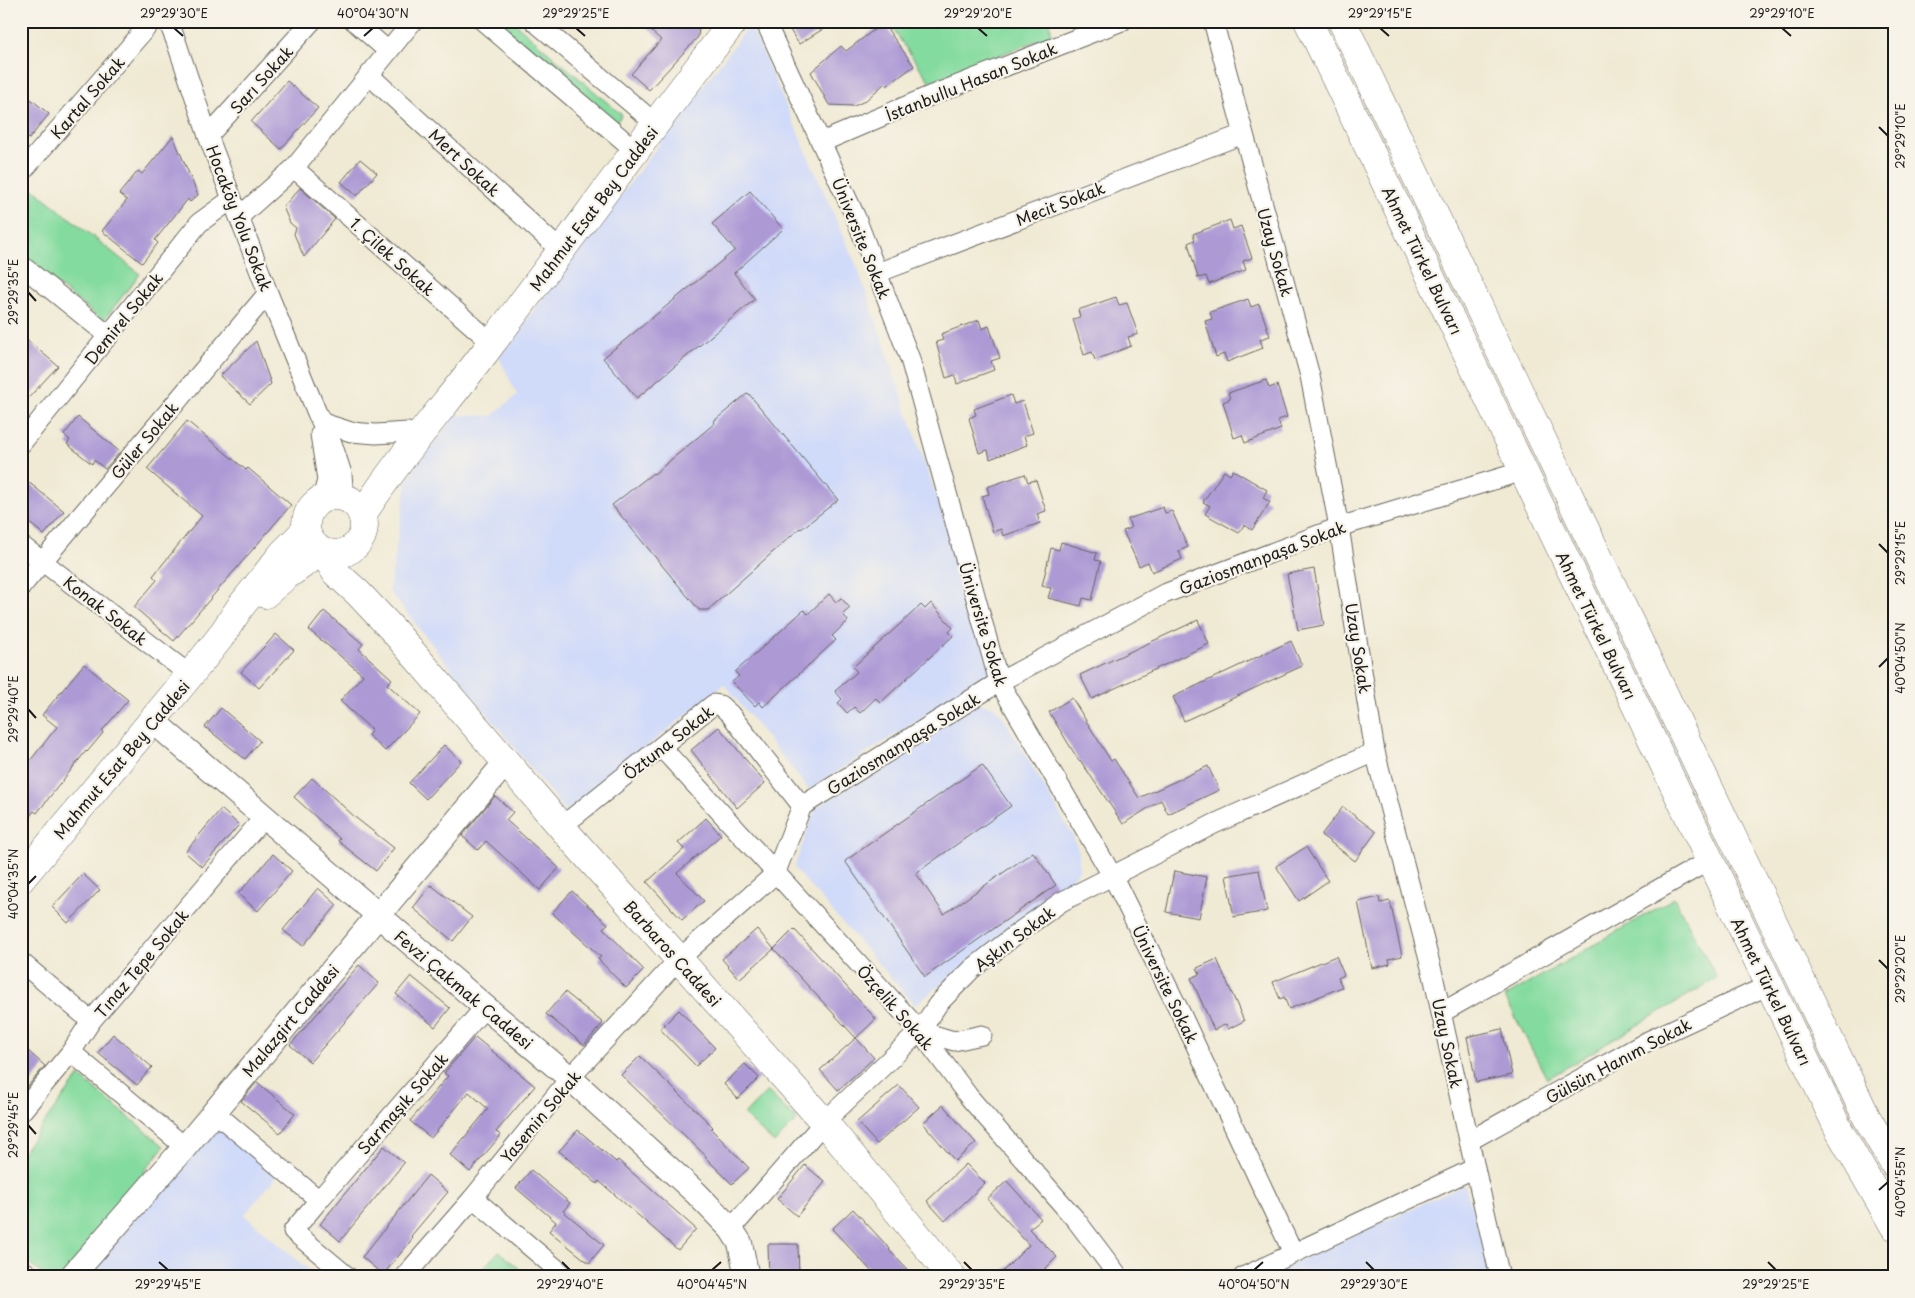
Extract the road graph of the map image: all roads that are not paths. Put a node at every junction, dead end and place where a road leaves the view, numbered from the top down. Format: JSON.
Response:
{"nodes":[{"id":1,"x":152,"y":21,"type":"edge"},
{"id":2,"x":168,"y":21,"type":"edge"},
{"id":3,"x":312,"y":21,"type":"edge"},
{"id":4,"x":354,"y":21,"type":"edge"},
{"id":5,"x":413,"y":21,"type":"edge"},
{"id":6,"x":483,"y":21,"type":"edge"},
{"id":7,"x":534,"y":21,"type":"edge"},
{"id":8,"x":765,"y":21,"type":"edge"},
{"id":9,"x":1122,"y":21,"type":"edge"},
{"id":10,"x":1213,"y":21,"type":"edge"},
{"id":11,"x":1308,"y":21,"type":"edge"},
{"id":12,"x":1342,"y":21,"type":"edge"},
{"id":13,"x":724,"y":25,"type":"edge"},
{"id":14,"x":388,"y":52,"type":"junction"},
{"id":15,"x":369,"y":75,"type":"junction"},
{"id":16,"x":656,"y":124,"type":"junction"},
{"id":17,"x":1243,"y":134,"type":"junction"},
{"id":18,"x":208,"y":136,"type":"junction"},
{"id":19,"x":822,"y":142,"type":"junction"},
{"id":20,"x":636,"y":151,"type":"junction"},
{"id":21,"x":294,"y":168,"type":"junction"},
{"id":22,"x":21,"y":173,"type":"edge"},
{"id":23,"x":232,"y":199,"type":"junction"},
{"id":24,"x":239,"y":217,"type":"junction"},
{"id":25,"x":560,"y":250,"type":"junction"},
{"id":26,"x":21,"y":265,"type":"edge"},
{"id":27,"x":877,"y":273,"type":"junction"},
{"id":28,"x":268,"y":293,"type":"junction"},
{"id":29,"x":109,"y":336,"type":"junction"},
{"id":30,"x":492,"y":343,"type":"junction"},
{"id":31,"x":452,"y":394,"type":"junction"},
{"id":32,"x":320,"y":418,"type":"junction"},
{"id":33,"x":408,"y":432,"type":"junction"},
{"id":34,"x":21,"y":444,"type":"edge"},
{"id":35,"x":1523,"y":471,"type":"junction"},
{"id":36,"x":348,"y":509,"type":"junction"},
{"id":37,"x":1339,"y":527,"type":"junction"},
{"id":38,"x":21,"y":545,"type":"edge"},
{"id":39,"x":317,"y":545,"type":"junction"},
{"id":40,"x":43,"y":561,"type":"junction"},
{"id":41,"x":21,"y":587,"type":"edge"},
{"id":42,"x":393,"y":630,"type":"junction"},
{"id":43,"x":190,"y":675,"type":"junction"},
{"id":44,"x":999,"y":682,"type":"junction"},
{"id":45,"x":153,"y":721,"type":"junction"},
{"id":46,"x":661,"y":747,"type":"junction"},
{"id":47,"x":1375,"y":752,"type":"junction"},
{"id":48,"x":506,"y":762,"type":"junction"},
{"id":49,"x":802,"y":806,"type":"junction"},
{"id":50,"x":265,"y":816,"type":"junction"},
{"id":51,"x":561,"y":827,"type":"junction"},
{"id":52,"x":1710,"y":860,"type":"junction"},
{"id":53,"x":775,"y":874,"type":"junction"},
{"id":54,"x":22,"y":876,"type":"edge"},
{"id":55,"x":1113,"y":877,"type":"junction"},
{"id":56,"x":378,"y":915,"type":"junction"},
{"id":57,"x":679,"y":959,"type":"junction"},
{"id":58,"x":21,"y":962,"type":"edge"},
{"id":59,"x":1769,"y":985,"type":"junction"},
{"id":60,"x":485,"y":1007,"type":"junction"},
{"id":61,"x":1441,"y":1013,"type":"junction"},
{"id":62,"x":91,"y":1021,"type":"junction"},
{"id":63,"x":920,"y":1031,"type":"junction"},
{"id":64,"x":982,"y":1035,"type":"dead end"},
{"id":65,"x":71,"y":1052,"type":"junction"},
{"id":66,"x":570,"y":1078,"type":"junction"},
{"id":67,"x":213,"y":1111,"type":"junction"},
{"id":68,"x":21,"y":1112,"type":"edge"},
{"id":69,"x":824,"y":1122,"type":"junction"},
{"id":70,"x":1469,"y":1140,"type":"junction"},
{"id":71,"x":185,"y":1147,"type":"junction"},
{"id":72,"x":1894,"y":1164,"type":"edge"},
{"id":73,"x":1474,"y":1168,"type":"junction"},
{"id":74,"x":473,"y":1198,"type":"junction"},
{"id":75,"x":319,"y":1200,"type":"junction"},
{"id":76,"x":1894,"y":1226,"type":"edge"},
{"id":77,"x":731,"y":1229,"type":"junction"},
{"id":78,"x":1293,"y":1253,"type":"junction"},
{"id":79,"x":21,"y":1269,"type":"edge"},
{"id":80,"x":82,"y":1273,"type":"edge"},
{"id":81,"x":32,"y":1277,"type":"edge"},
{"id":82,"x":348,"y":1277,"type":"edge"},
{"id":83,"x":404,"y":1277,"type":"edge"},
{"id":84,"x":566,"y":1277,"type":"edge"},
{"id":85,"x":746,"y":1277,"type":"edge"},
{"id":86,"x":952,"y":1277,"type":"edge"},
{"id":87,"x":1119,"y":1277,"type":"edge"},
{"id":88,"x":1244,"y":1277,"type":"edge"},
{"id":89,"x":1500,"y":1277,"type":"edge"}],
"edges":[{"from":1,"to":22,"type":"street","name":"Kartal Sokak"},
{"from":2,"to":18,"type":"street","name":"Hocaköy Yolu Sokak"},
{"from":3,"to":18,"type":"street","name":"Sarı Sokak"},
{"from":4,"to":14,"type":"street"},
{"from":5,"to":14,"type":"street"},
{"from":6,"to":20,"type":"street"},
{"from":7,"to":16,"type":"street"},
{"from":8,"to":19,"type":"street","name":"Üniversite Sokak"},
{"from":9,"to":19,"type":"street","name":"İstanbullu Hasan Sokak"},
{"from":10,"to":17,"type":"street","name":"Uzay Sokak"},
{"from":11,"to":35,"type":"main road","name":"Ahmet Türkel Bulvarı"},
{"from":12,"to":72,"type":"main road","name":"Ahmet Türkel Bulvarı"},
{"from":13,"to":16,"type":"main road","name":"Mahmut Esat Bey Caddesi"},
{"from":14,"to":15,"type":"street"},
{"from":15,"to":21,"type":"street"},
{"from":15,"to":25,"type":"street","name":"Mert Sokak"},
{"from":16,"to":20,"type":"main road","name":"Mahmut Esat Bey Caddesi"},
{"from":17,"to":27,"type":"street","name":"Mecit Sokak"},
{"from":17,"to":37,"type":"street","name":"Uzay Sokak"},
{"from":18,"to":23,"type":"street","name":"Hocaköy Yolu Sokak"},
{"from":19,"to":27,"type":"street","name":"Üniversite Sokak"},
{"from":20,"to":25,"type":"main road","name":"Mahmut Esat Bey Caddesi"},
{"from":21,"to":24,"type":"street"},
{"from":21,"to":30,"type":"street","name":"1. Çilek Sokak"},
{"from":23,"to":24,"type":"street","name":"Hocaköy Yolu Sokak"},
{"from":23,"to":29,"type":"street","name":"Demirel Sokak"},
{"from":24,"to":28,"type":"street","name":"Hocaköy Yolu Sokak"},
{"from":25,"to":30,"type":"main road","name":"Mahmut Esat Bey Caddesi"},
{"from":26,"to":29,"type":"street"},
{"from":27,"to":44,"type":"street","name":"Üniversite Sokak"},
{"from":28,"to":32,"type":"street","name":"Hocaköy Yolu Sokak"},
{"from":28,"to":40,"type":"street","name":"Güler Sokak"},
{"from":29,"to":34,"type":"street","name":"Demirel Sokak"},
{"from":30,"to":31,"type":"main road","name":"Mahmut Esat Bey Caddesi"},
{"from":31,"to":33,"type":"main road"},
{"from":31,"to":36,"type":"main road"},
{"from":32,"to":33,"type":"street"},
{"from":32,"to":36,"type":"street","name":"Hocaköy Yolu Sokak"},
{"from":33,"to":36,"type":"main road"},
{"from":35,"to":37,"type":"street","name":"Gaziosmanpaşa Sokak"},
{"from":35,"to":52,"type":"main road","name":"Ahmet Türkel Bulvarı"},
{"from":36,"to":39,"type":"main road"},
{"from":36,"to":39,"type":"main road"},
{"from":36,"to":42,"type":"main road"},
{"from":37,"to":44,"type":"street","name":"Gaziosmanpaşa Sokak"},
{"from":37,"to":47,"type":"street","name":"Uzay Sokak"},
{"from":38,"to":40,"type":"street","name":"Konak Sokak"},
{"from":39,"to":42,"type":"main road"},
{"from":39,"to":43,"type":"main road","name":"Mahmut Esat Bey Caddesi"},
{"from":40,"to":41,"type":"street","name":"Güler Sokak"},
{"from":40,"to":43,"type":"street","name":"Konak Sokak"},
{"from":42,"to":48,"type":"main road","name":"Barbaros Caddesi"},
{"from":43,"to":45,"type":"main road","name":"Mahmut Esat Bey Caddesi"},
{"from":44,"to":49,"type":"street","name":"Gaziosmanpaşa Sokak"},
{"from":44,"to":55,"type":"street","name":"Üniversite Sokak"},
{"from":45,"to":50,"type":"street","name":"Fevzi Çakmak Caddesi"},
{"from":45,"to":54,"type":"main road","name":"Mahmut Esat Bey Caddesi"},
{"from":46,"to":49,"type":"street","name":"Öztuna Sokak"},
{"from":46,"to":51,"type":"street","name":"Öztuna Sokak"},
{"from":46,"to":53,"type":"street","name":"Özçelik Sokak"},
{"from":47,"to":55,"type":"street","name":"Aşkın Sokak"},
{"from":47,"to":61,"type":"street","name":"Uzay Sokak"},
{"from":48,"to":51,"type":"main road","name":"Barbaros Caddesi"},
{"from":48,"to":56,"type":"street","name":"Malazgirt Caddesi"},
{"from":49,"to":53,"type":"street"},
{"from":50,"to":56,"type":"street","name":"Fevzi Çakmak Caddesi"},
{"from":50,"to":62,"type":"street","name":"Tınaz Tepe Sokak"},
{"from":51,"to":57,"type":"main road","name":"Barbaros Caddesi"},
{"from":52,"to":59,"type":"main road","name":"Ahmet Türkel Bulvarı"},
{"from":52,"to":61,"type":"street"},
{"from":53,"to":57,"type":"street"},
{"from":53,"to":63,"type":"street","name":"Özçelik Sokak"},
{"from":55,"to":63,"type":"street","name":"Aşkın Sokak"},
{"from":55,"to":78,"type":"street","name":"Üniversite Sokak"},
{"from":56,"to":60,"type":"street","name":"Fevzi Çakmak Caddesi"},
{"from":56,"to":67,"type":"street","name":"Malazgirt Caddesi"},
{"from":57,"to":66,"type":"street","name":"Yasemin Sokak"},
{"from":57,"to":69,"type":"main road","name":"Barbaros Caddesi"},
{"from":58,"to":62,"type":"street"},
{"from":59,"to":70,"type":"street","name":"Gülsün Hanım Sokak"},
{"from":59,"to":76,"type":"main road","name":"Ahmet Türkel Bulvarı"},
{"from":60,"to":66,"type":"street","name":"Fevzi Çakmak Caddesi"},
{"from":60,"to":75,"type":"street","name":"Sarmaşık Sokak"},
{"from":61,"to":70,"type":"street","name":"Uzay Sokak"},
{"from":62,"to":65,"type":"street","name":"Tınaz Tepe Sokak"},
{"from":63,"to":64,"type":"street"},
{"from":63,"to":69,"type":"street","name":"Aşkın Sokak"},
{"from":63,"to":87,"type":"street","name":"Özçelik Sokak"},
{"from":65,"to":68,"type":"street","name":"Tınaz Tepe Sokak"},
{"from":65,"to":71,"type":"street"},
{"from":66,"to":74,"type":"street","name":"Yasemin Sokak"},
{"from":66,"to":77,"type":"street","name":"Fevzi Çakmak Caddesi"},
{"from":67,"to":71,"type":"street","name":"Malazgirt Caddesi"},
{"from":67,"to":75,"type":"street"},
{"from":69,"to":77,"type":"street","name":"Aşkın Sokak"},
{"from":69,"to":86,"type":"main road","name":"Barbaros Caddesi"},
{"from":70,"to":73,"type":"street","name":"Uzay Sokak"},
{"from":71,"to":80,"type":"street","name":"Malazgirt Caddesi"},
{"from":73,"to":78,"type":"street"},
{"from":73,"to":89,"type":"street","name":"Uzay Sokak"},
{"from":74,"to":83,"type":"street","name":"Yasemin Sokak"},
{"from":74,"to":84,"type":"street"},
{"from":75,"to":82,"type":"street","name":"Sarmaşık Sokak"},
{"from":77,"to":85,"type":"street","name":"Fevzi Çakmak Caddesi"},
{"from":78,"to":88,"type":"street"},
{"from":79,"to":81,"type":"street"}]}
